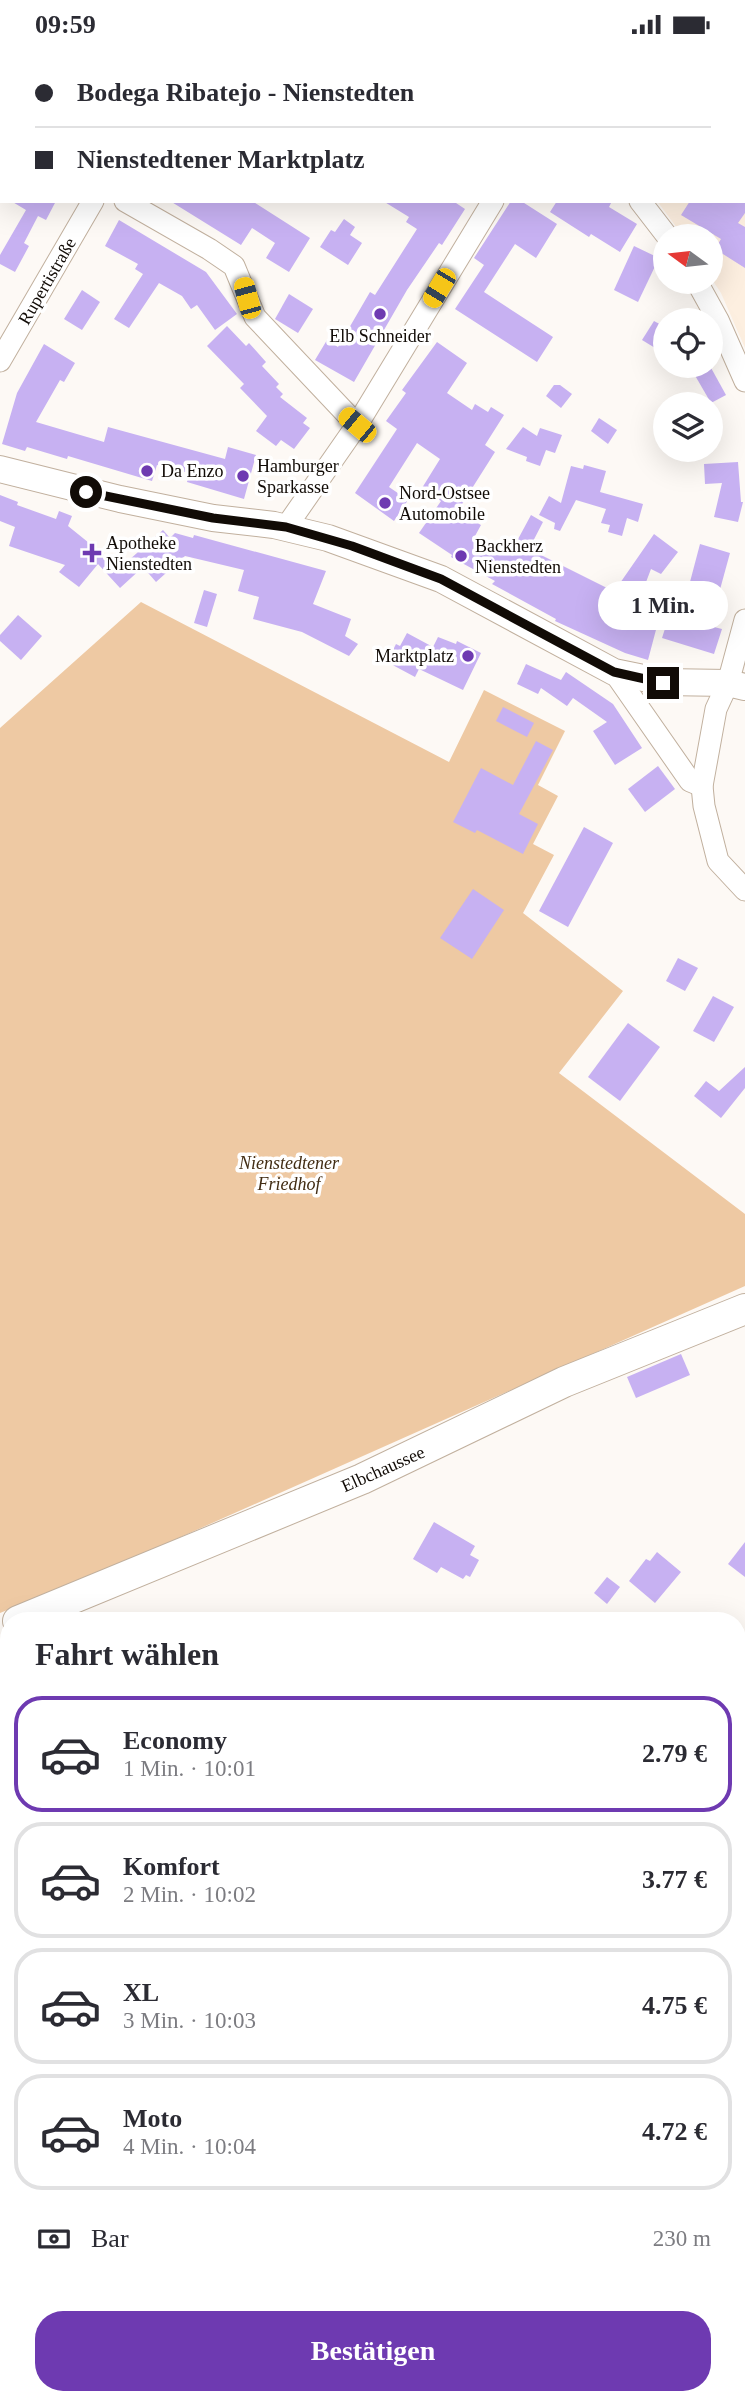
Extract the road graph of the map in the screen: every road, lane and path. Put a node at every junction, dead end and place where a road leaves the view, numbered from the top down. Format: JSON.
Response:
{"nodes":[{"id":1,"x":92,"y":203,"type":"edge"},
{"id":2,"x":128,"y":203,"type":"edge"},
{"id":3,"x":492,"y":203,"type":"edge"},
{"id":4,"x":642,"y":203,"type":"edge"},
{"id":5,"x":658,"y":224,"type":"edge"},
{"id":6,"x":704,"y":294,"type":"edge"},
{"id":7,"x":0,"y":361,"type":"edge"},
{"id":8,"x":745,"y":381,"type":"edge"},
{"id":9,"x":357,"y":425,"type":"junction"},
{"id":10,"x":0,"y":469,"type":"edge"},
{"id":11,"x":286,"y":527,"type":"junction"},
{"id":12,"x":745,"y":620,"type":"edge"},
{"id":13,"x":614,"y":672,"type":"junction"},
{"id":14,"x":736,"y":685,"type":"edge"},
{"id":15,"x":702,"y":786,"type":"junction"},
{"id":16,"x":745,"y":890,"type":"edge"},
{"id":17,"x":745,"y":1309,"type":"edge"},
{"id":18,"x":40,"y":1612,"type":"edge"}],
"edges":[{"from":1,"to":7,"type":"street","name":"Rupertistraße"},
{"from":2,"to":9,"type":"street"},
{"from":3,"to":9,"type":"street"},
{"from":4,"to":5,"type":"street"},
{"from":6,"to":8,"type":"street"},
{"from":9,"to":11,"type":"street"},
{"from":10,"to":11,"type":"street"},
{"from":11,"to":13,"type":"street"},
{"from":12,"to":14,"type":"street"},
{"from":13,"to":14,"type":"street"},
{"from":13,"to":15,"type":"street"},
{"from":14,"to":15,"type":"street"},
{"from":15,"to":16,"type":"street"},
{"from":17,"to":18,"type":"main road","name":"Elbchaussee"}]}
